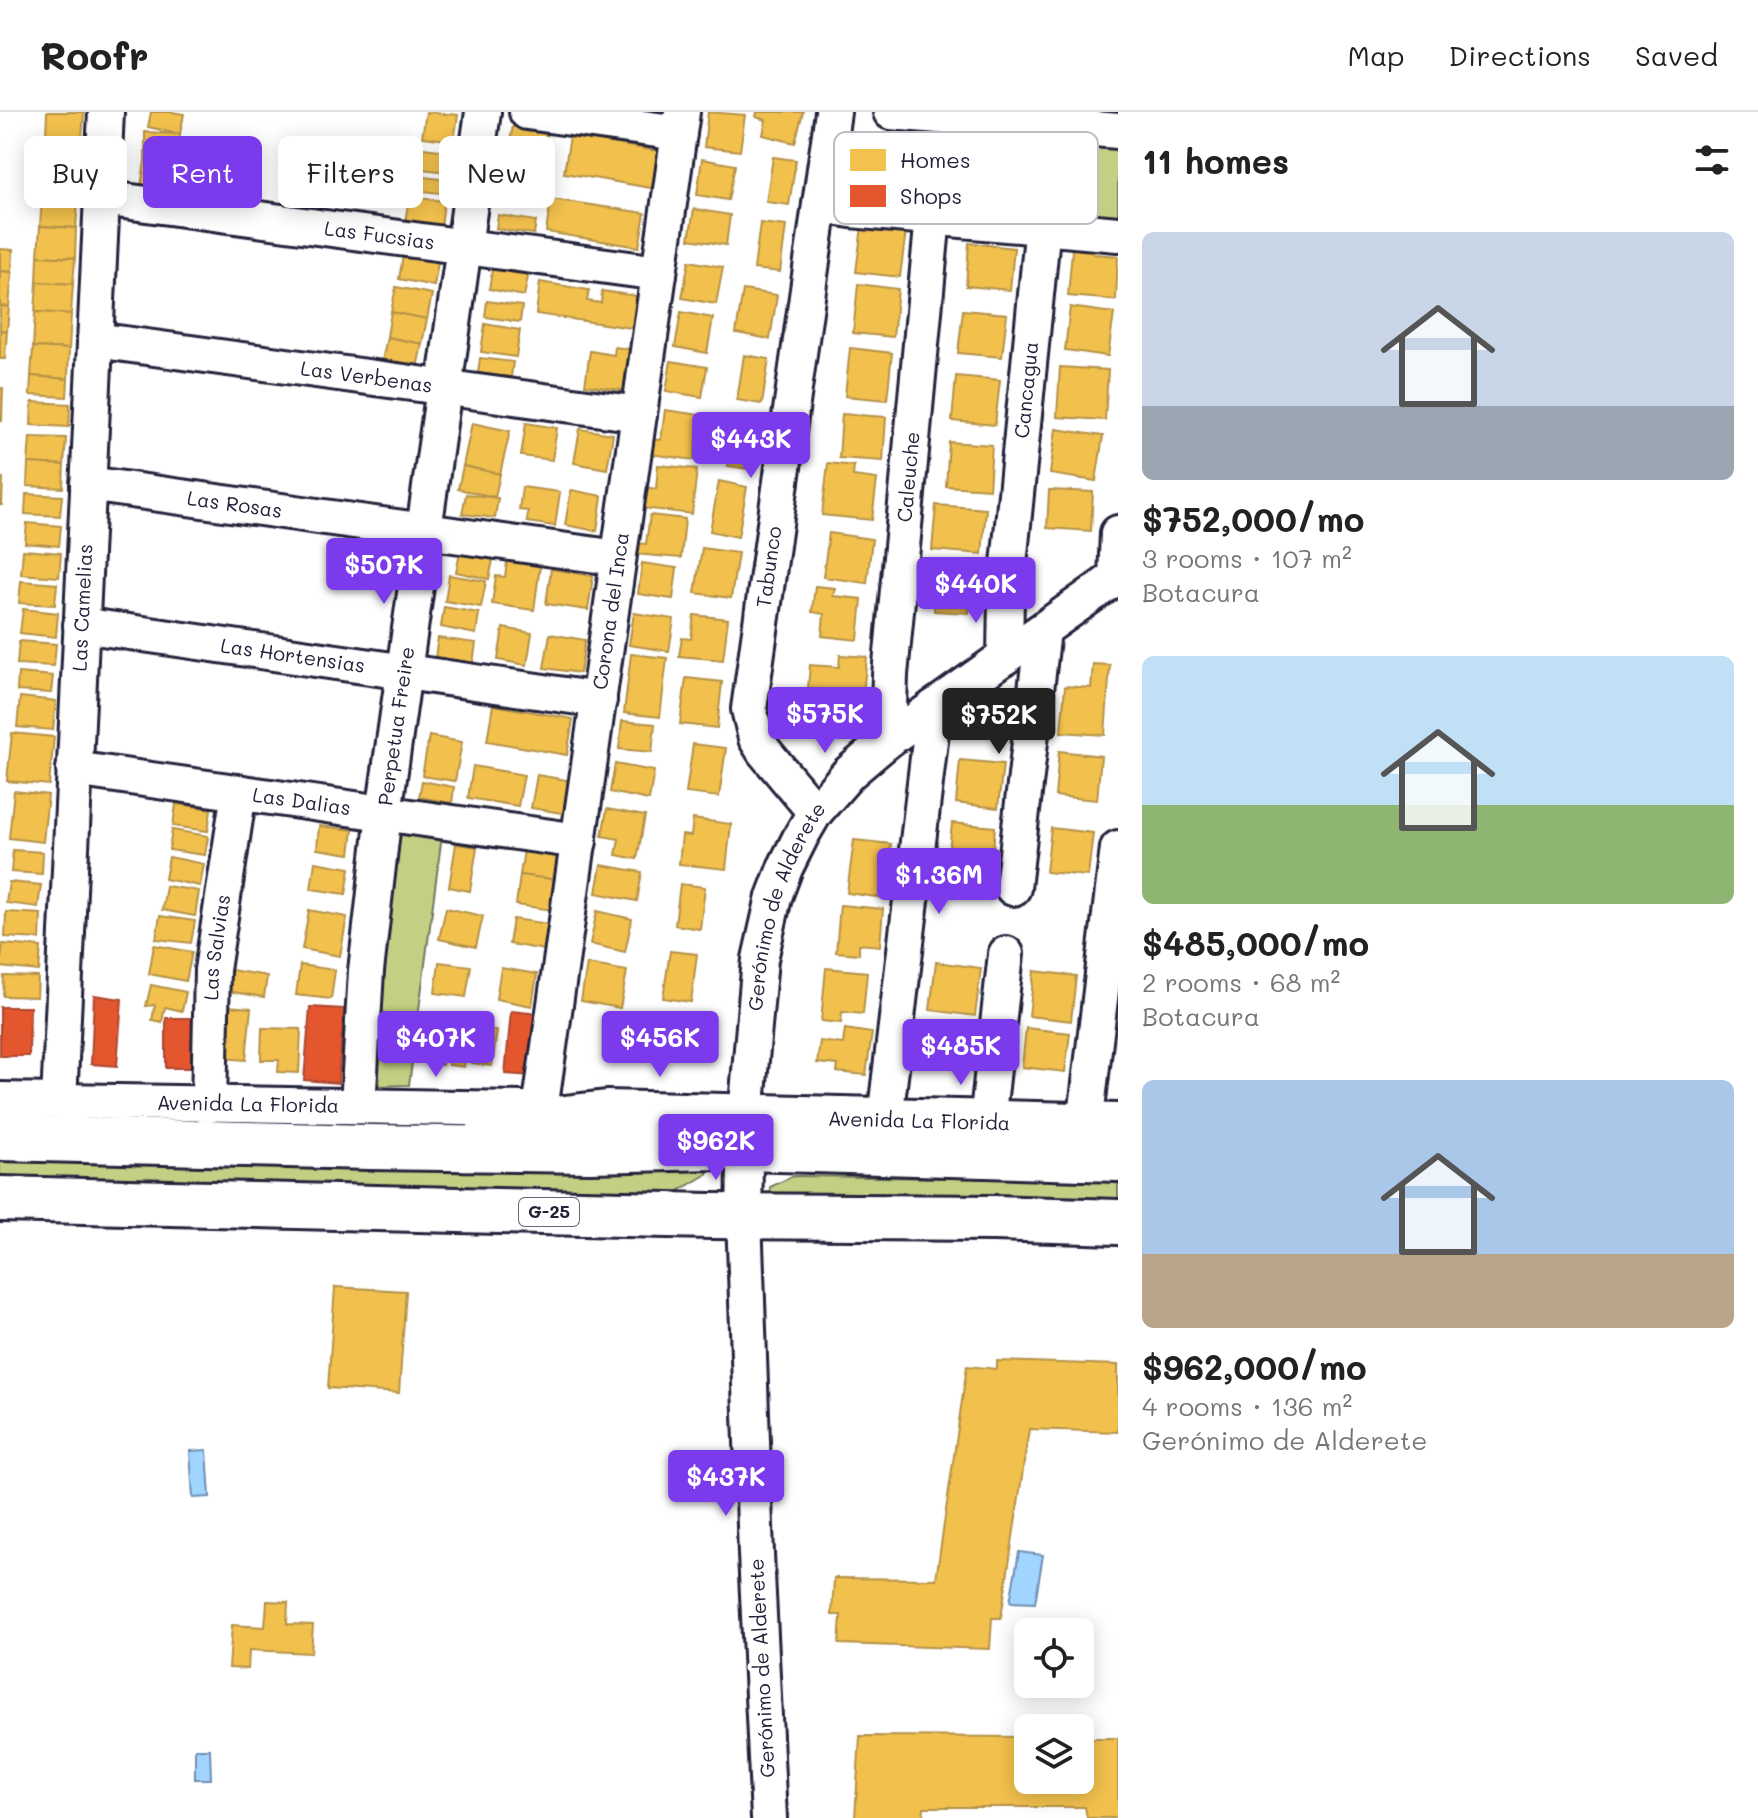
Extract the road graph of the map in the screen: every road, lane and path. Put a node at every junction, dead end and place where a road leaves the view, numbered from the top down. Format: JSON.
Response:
{"nodes":[{"id":1,"x":106,"y":112,"type":"edge"},
{"id":2,"x":483,"y":112,"type":"edge"},
{"id":3,"x":527,"y":112,"type":"edge"},
{"id":4,"x":833,"y":112,"type":"edge"},
{"id":5,"x":891,"y":112,"type":"edge"},
{"id":6,"x":680,"y":122,"type":"edge"},
{"id":7,"x":1053,"y":125,"type":"junction"},
{"id":8,"x":1118,"y":131,"type":"edge"},
{"id":9,"x":1052,"y":132,"type":"edge"},
{"id":10,"x":105,"y":136,"type":"edge"},
{"id":11,"x":127,"y":201,"type":"edge"},
{"id":12,"x":820,"y":205,"type":"junction"},
{"id":13,"x":834,"y":207,"type":"edge"},
{"id":14,"x":102,"y":208,"type":"edge"},
{"id":15,"x":932,"y":224,"type":"edge"},
{"id":16,"x":1021,"y":224,"type":"edge"},
{"id":17,"x":1043,"y":226,"type":"junction"},
{"id":18,"x":1118,"y":234,"type":"edge"},
{"id":19,"x":464,"y":247,"type":"junction"},
{"id":20,"x":659,"y":273,"type":"junction"},
{"id":21,"x":95,"y":340,"type":"junction"},
{"id":22,"x":444,"y":388,"type":"junction"},
{"id":23,"x":639,"y":414,"type":"junction"},
{"id":24,"x":88,"y":484,"type":"junction"},
{"id":25,"x":424,"y":531,"type":"junction"},
{"id":26,"x":1118,"y":533,"type":"edge"},
{"id":27,"x":618,"y":558,"type":"junction"},
{"id":28,"x":1117,"y":576,"type":"edge"},
{"id":29,"x":81,"y":625,"type":"junction"},
{"id":30,"x":1043,"y":630,"type":"junction"},
{"id":31,"x":1005,"y":657,"type":"junction"},
{"id":32,"x":404,"y":672,"type":"junction"},
{"id":33,"x":599,"y":700,"type":"junction"},
{"id":34,"x":934,"y":707,"type":"junction"},
{"id":35,"x":888,"y":740,"type":"junction"},
{"id":36,"x":74,"y":769,"type":"junction"},
{"id":37,"x":239,"y":792,"type":"junction"},
{"id":38,"x":815,"y":812,"type":"junction"},
{"id":39,"x":384,"y":813,"type":"junction"},
{"id":40,"x":579,"y":841,"type":"junction"},
{"id":41,"x":1118,"y":848,"type":"edge"},
{"id":42,"x":1013,"y":888,"type":"dead end"},
{"id":43,"x":1113,"y":941,"type":"edge"},
{"id":44,"x":1006,"y":954,"type":"dead end"},
{"id":45,"x":59,"y":1101,"type":"junction"},
{"id":46,"x":209,"y":1105,"type":"junction"},
{"id":47,"x":358,"y":1106,"type":"junction"},
{"id":48,"x":540,"y":1110,"type":"junction"},
{"id":49,"x":607,"y":1113,"type":"junction"},
{"id":50,"x":885,"y":1119,"type":"junction"},
{"id":51,"x":987,"y":1122,"type":"junction"},
{"id":52,"x":2,"y":1130,"type":"edge"},
{"id":53,"x":746,"y":1132,"type":"junction"},
{"id":54,"x":1107,"y":1133,"type":"edge"},
{"id":55,"x":369,"y":1147,"type":"junction"},
{"id":56,"x":1118,"y":1159,"type":"edge"},
{"id":57,"x":2,"y":1198,"type":"edge"},
{"id":58,"x":744,"y":1216,"type":"junction"},
{"id":59,"x":994,"y":1218,"type":"junction"},
{"id":60,"x":1118,"y":1222,"type":"edge"},
{"id":61,"x":1118,"y":1248,"type":"edge"},
{"id":62,"x":769,"y":1818,"type":"edge"}],
"edges":[{"from":1,"to":10,"type":"street","name":"Las Camelias"},
{"from":2,"to":19,"type":"street","name":"Perpetua Freire"},
{"from":3,"to":6,"type":"street"},
{"from":4,"to":12,"type":"street","name":"Tabunco"},
{"from":5,"to":7,"type":"street"},
{"from":6,"to":20,"type":"street","name":"Corona del Inca"},
{"from":7,"to":8,"type":"street"},
{"from":7,"to":9,"type":"street","name":"Cancagua"},
{"from":11,"to":19,"type":"street","name":"Las Fucsias"},
{"from":12,"to":13,"type":"street"},
{"from":12,"to":38,"type":"street","name":"Tabunco"},
{"from":14,"to":21,"type":"street","name":"Las Camelias"},
{"from":15,"to":35,"type":"street","name":"Caleuche"},
{"from":16,"to":17,"type":"street"},
{"from":17,"to":18,"type":"street"},
{"from":17,"to":31,"type":"street","name":"Cancagua"},
{"from":19,"to":20,"type":"street","name":"Las Fucsias"},
{"from":19,"to":22,"type":"street","name":"Perpetua Freire"},
{"from":20,"to":23,"type":"street","name":"Corona del Inca"},
{"from":21,"to":22,"type":"street","name":"Las Verbenas"},
{"from":21,"to":24,"type":"street","name":"Las Camelias"},
{"from":22,"to":23,"type":"street","name":"Las Verbenas"},
{"from":22,"to":25,"type":"street","name":"Perpetua Freire"},
{"from":23,"to":27,"type":"street","name":"Corona del Inca"},
{"from":24,"to":25,"type":"street","name":"Las Rosas"},
{"from":24,"to":29,"type":"street","name":"Las Camelias"},
{"from":25,"to":27,"type":"street","name":"Las Rosas"},
{"from":25,"to":32,"type":"street","name":"Perpetua Freire"},
{"from":26,"to":28,"type":"street"},
{"from":27,"to":33,"type":"street","name":"Corona del Inca"},
{"from":28,"to":30,"type":"street","name":"Gerónimo de Alderete"},
{"from":29,"to":32,"type":"street","name":"Las Hortensias"},
{"from":29,"to":36,"type":"street","name":"Las Camelias"},
{"from":30,"to":31,"type":"street","name":"Gerónimo de Alderete"},
{"from":30,"to":42,"type":"street"},
{"from":31,"to":34,"type":"street","name":"Gerónimo de Alderete"},
{"from":32,"to":33,"type":"street","name":"Las Hortensias"},
{"from":32,"to":39,"type":"street","name":"Perpetua Freire"},
{"from":33,"to":40,"type":"street","name":"Corona del Inca"},
{"from":34,"to":35,"type":"street","name":"Gerónimo de Alderete"},
{"from":34,"to":50,"type":"street"},
{"from":35,"to":38,"type":"street","name":"Gerónimo de Alderete"},
{"from":36,"to":37,"type":"street","name":"Las Dalias"},
{"from":36,"to":45,"type":"street","name":"Las Camelias"},
{"from":37,"to":39,"type":"street","name":"Las Dalias"},
{"from":37,"to":46,"type":"street","name":"Las Salvias"},
{"from":38,"to":53,"type":"street","name":"Gerónimo de Alderete"},
{"from":39,"to":40,"type":"street","name":"Las Dalias"},
{"from":39,"to":47,"type":"street","name":"Perpetua Freire"},
{"from":40,"to":48,"type":"street","name":"Corona del Inca"},
{"from":41,"to":43,"type":"street"},
{"from":43,"to":54,"type":"street"},
{"from":44,"to":51,"type":"street"},
{"from":45,"to":46,"type":"street","name":"Avenida La Florida"},
{"from":45,"to":52,"type":"street","name":"Avenida La Florida"},
{"from":46,"to":47,"type":"street","name":"Avenida La Florida"},
{"from":47,"to":48,"type":"street","name":"Avenida La Florida"},
{"from":48,"to":49,"type":"street","name":"Avenida La Florida"},
{"from":49,"to":53,"type":"main road","name":"Avenida La Florida"},
{"from":49,"to":55,"type":"main road"},
{"from":50,"to":51,"type":"main road","name":"Avenida La Florida"},
{"from":50,"to":53,"type":"main road","name":"Avenida La Florida"},
{"from":51,"to":54,"type":"main road","name":"Avenida La Florida"},
{"from":52,"to":55,"type":"main road","name":"Avenida La Florida"},
{"from":53,"to":55,"type":"main road","name":"Avenida La Florida"},
{"from":53,"to":56,"type":"main road","name":"Avenida La Florida"},
{"from":53,"to":58,"type":"street","name":"Gerónimo de Alderete"},
{"from":57,"to":58,"type":"main road","number":"G-25"},
{"from":58,"to":59,"type":"main road","number":"G-25"},
{"from":58,"to":62,"type":"street","name":"Gerónimo de Alderete"},
{"from":59,"to":60,"type":"main road","number":"G-25"},
{"from":59,"to":61,"type":"main road"}]}
